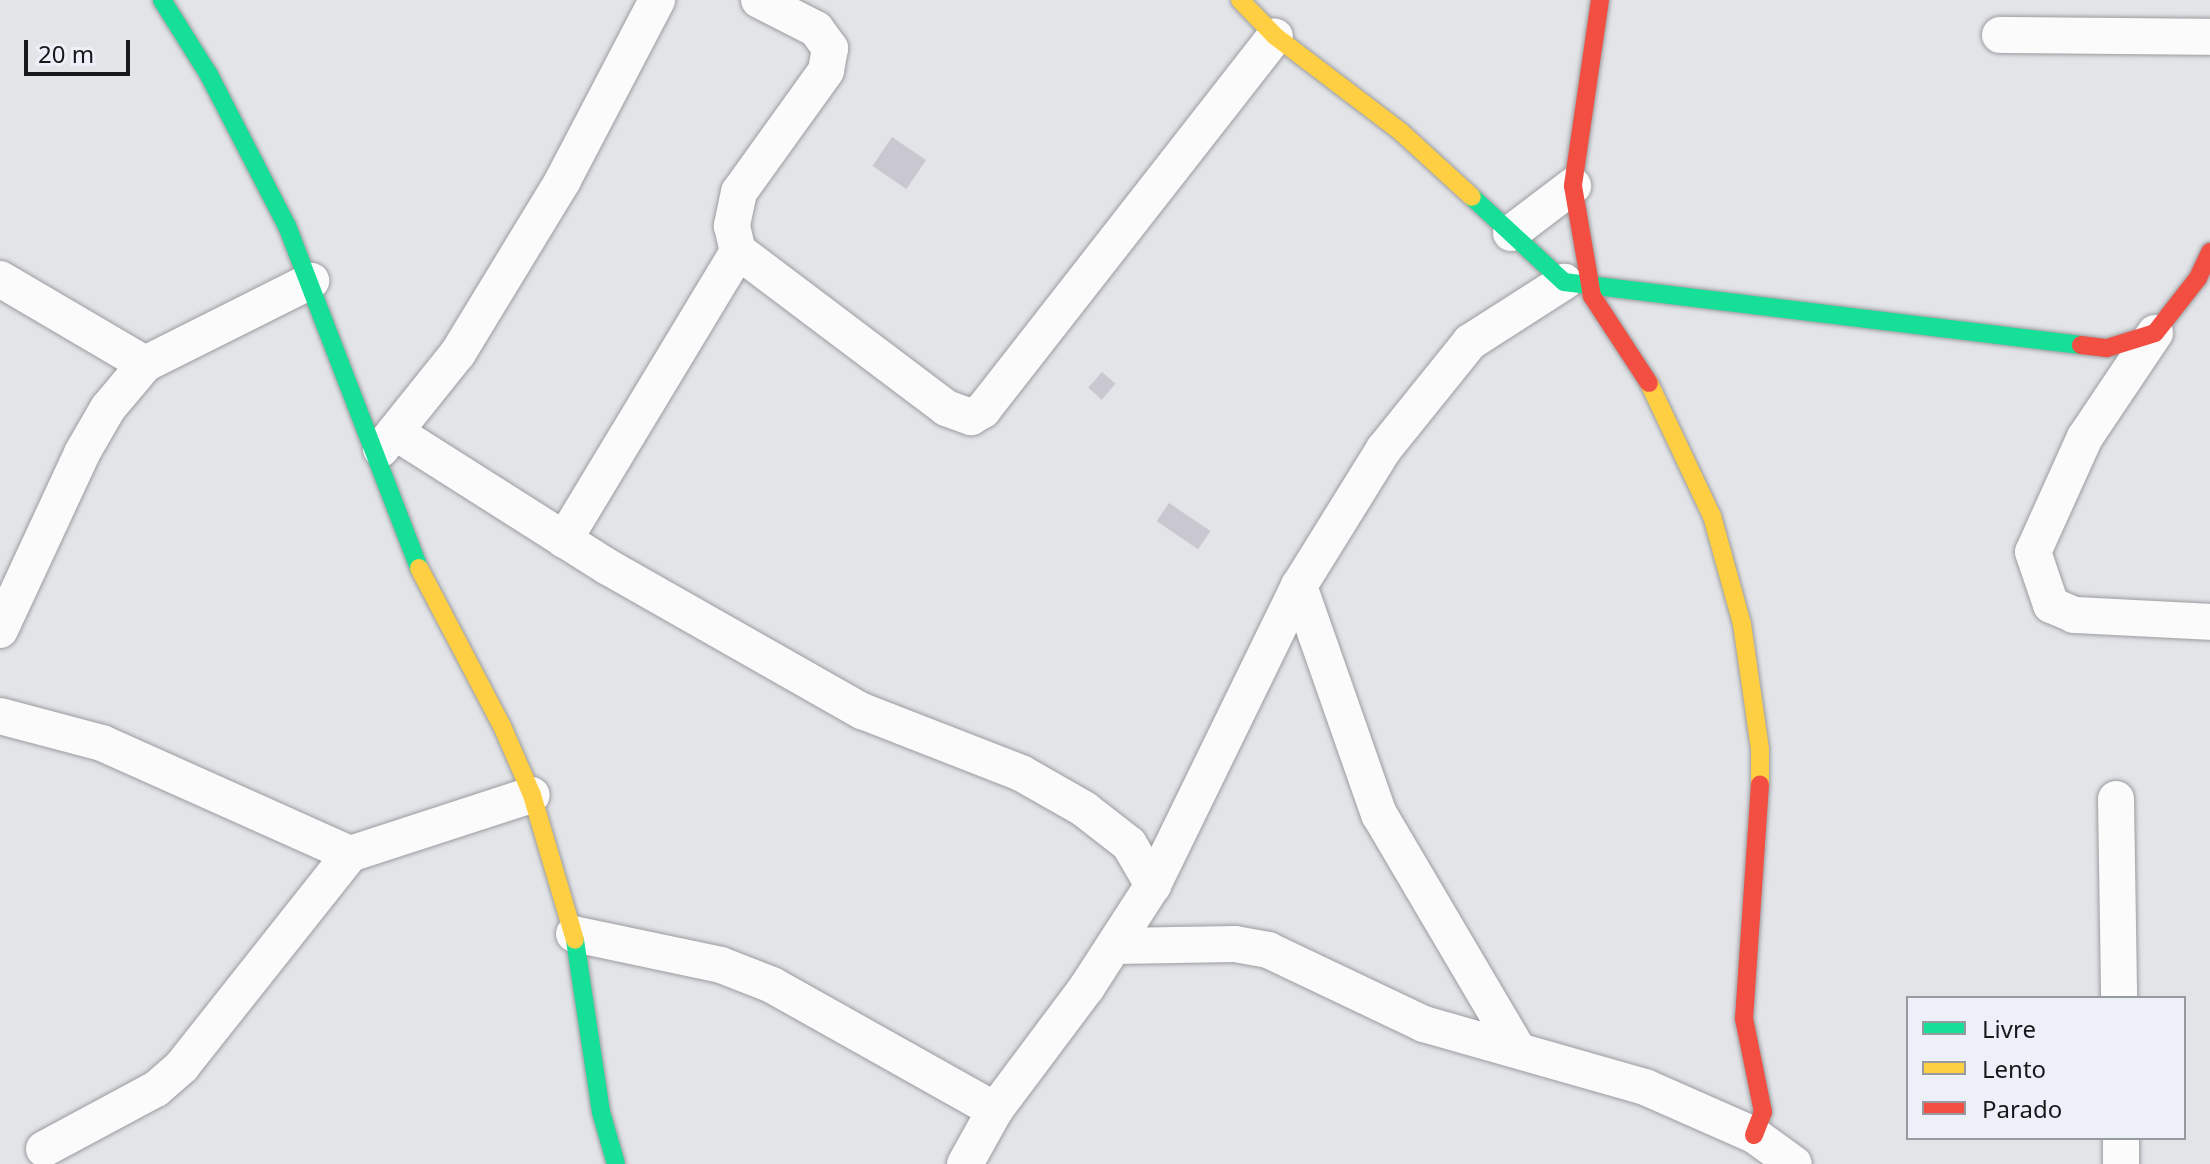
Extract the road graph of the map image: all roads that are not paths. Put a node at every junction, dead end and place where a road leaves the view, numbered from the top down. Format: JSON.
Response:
{"nodes":[{"id":1,"x":162,"y":0,"type":"edge"},
{"id":2,"x":657,"y":0,"type":"edge"},
{"id":3,"x":759,"y":0,"type":"edge"},
{"id":4,"x":1240,"y":0,"type":"edge"},
{"id":5,"x":1600,"y":0,"type":"edge"},
{"id":6,"x":2000,"y":35,"type":"dead end"},
{"id":7,"x":1275,"y":36,"type":"junction"},
{"id":8,"x":2210,"y":37,"type":"edge"},
{"id":9,"x":1573,"y":186,"type":"junction"},
{"id":10,"x":1511,"y":233,"type":"junction"},
{"id":11,"x":738,"y":251,"type":"junction"},
{"id":12,"x":2210,"y":252,"type":"edge"},
{"id":13,"x":0,"y":279,"type":"edge"},
{"id":14,"x":311,"y":281,"type":"junction"},
{"id":15,"x":1577,"y":282,"type":"junction"},
{"id":16,"x":2155,"y":333,"type":"junction"},
{"id":17,"x":145,"y":364,"type":"junction"},
{"id":18,"x":386,"y":443,"type":"junction"},
{"id":19,"x":564,"y":540,"type":"junction"},
{"id":20,"x":1299,"y":586,"type":"junction"},
{"id":21,"x":2210,"y":622,"type":"edge"},
{"id":22,"x":0,"y":630,"type":"edge"},
{"id":23,"x":0,"y":716,"type":"edge"},
{"id":24,"x":532,"y":795,"type":"junction"},
{"id":25,"x":2116,"y":799,"type":"dead end"},
{"id":26,"x":350,"y":854,"type":"junction"},
{"id":27,"x":1153,"y":885,"type":"junction"},
{"id":28,"x":574,"y":934,"type":"junction"},
{"id":29,"x":1116,"y":946,"type":"junction"},
{"id":30,"x":2119,"y":996,"type":"edge"},
{"id":31,"x":1518,"y":1050,"type":"junction"},
{"id":32,"x":995,"y":1110,"type":"junction"},
{"id":33,"x":1754,"y":1135,"type":"junction"},
{"id":34,"x":2121,"y":1140,"type":"edge"},
{"id":35,"x":44,"y":1149,"type":"dead end"},
{"id":36,"x":616,"y":1164,"type":"edge"},
{"id":37,"x":965,"y":1164,"type":"edge"},
{"id":38,"x":1794,"y":1164,"type":"edge"},
{"id":39,"x":2121,"y":1164,"type":"edge"}],
"edges":[{"from":1,"to":14,"type":"street"},
{"from":2,"to":18,"type":"street"},
{"from":3,"to":11,"type":"street"},
{"from":4,"to":7,"type":"street"},
{"from":5,"to":9,"type":"street"},
{"from":6,"to":8,"type":"street"},
{"from":7,"to":10,"type":"street"},
{"from":7,"to":11,"type":"street"},
{"from":9,"to":10,"type":"street"},
{"from":9,"to":15,"type":"street"},
{"from":10,"to":15,"type":"street"},
{"from":11,"to":19,"type":"street"},
{"from":12,"to":16,"type":"street"},
{"from":13,"to":17,"type":"street"},
{"from":14,"to":17,"type":"street"},
{"from":14,"to":18,"type":"street"},
{"from":15,"to":16,"type":"street"},
{"from":15,"to":20,"type":"street"},
{"from":15,"to":33,"type":"street"},
{"from":16,"to":21,"type":"street"},
{"from":17,"to":22,"type":"street"},
{"from":18,"to":19,"type":"street"},
{"from":18,"to":24,"type":"street"},
{"from":19,"to":27,"type":"street"},
{"from":20,"to":27,"type":"street"},
{"from":20,"to":31,"type":"street"},
{"from":23,"to":26,"type":"street"},
{"from":24,"to":26,"type":"street"},
{"from":24,"to":28,"type":"street"},
{"from":25,"to":30,"type":"street"},
{"from":26,"to":35,"type":"street"},
{"from":27,"to":29,"type":"street"},
{"from":28,"to":32,"type":"street"},
{"from":28,"to":36,"type":"street"},
{"from":29,"to":31,"type":"street"},
{"from":29,"to":32,"type":"street"},
{"from":31,"to":33,"type":"street"},
{"from":32,"to":37,"type":"street"},
{"from":33,"to":38,"type":"street"},
{"from":34,"to":39,"type":"street"}]}
